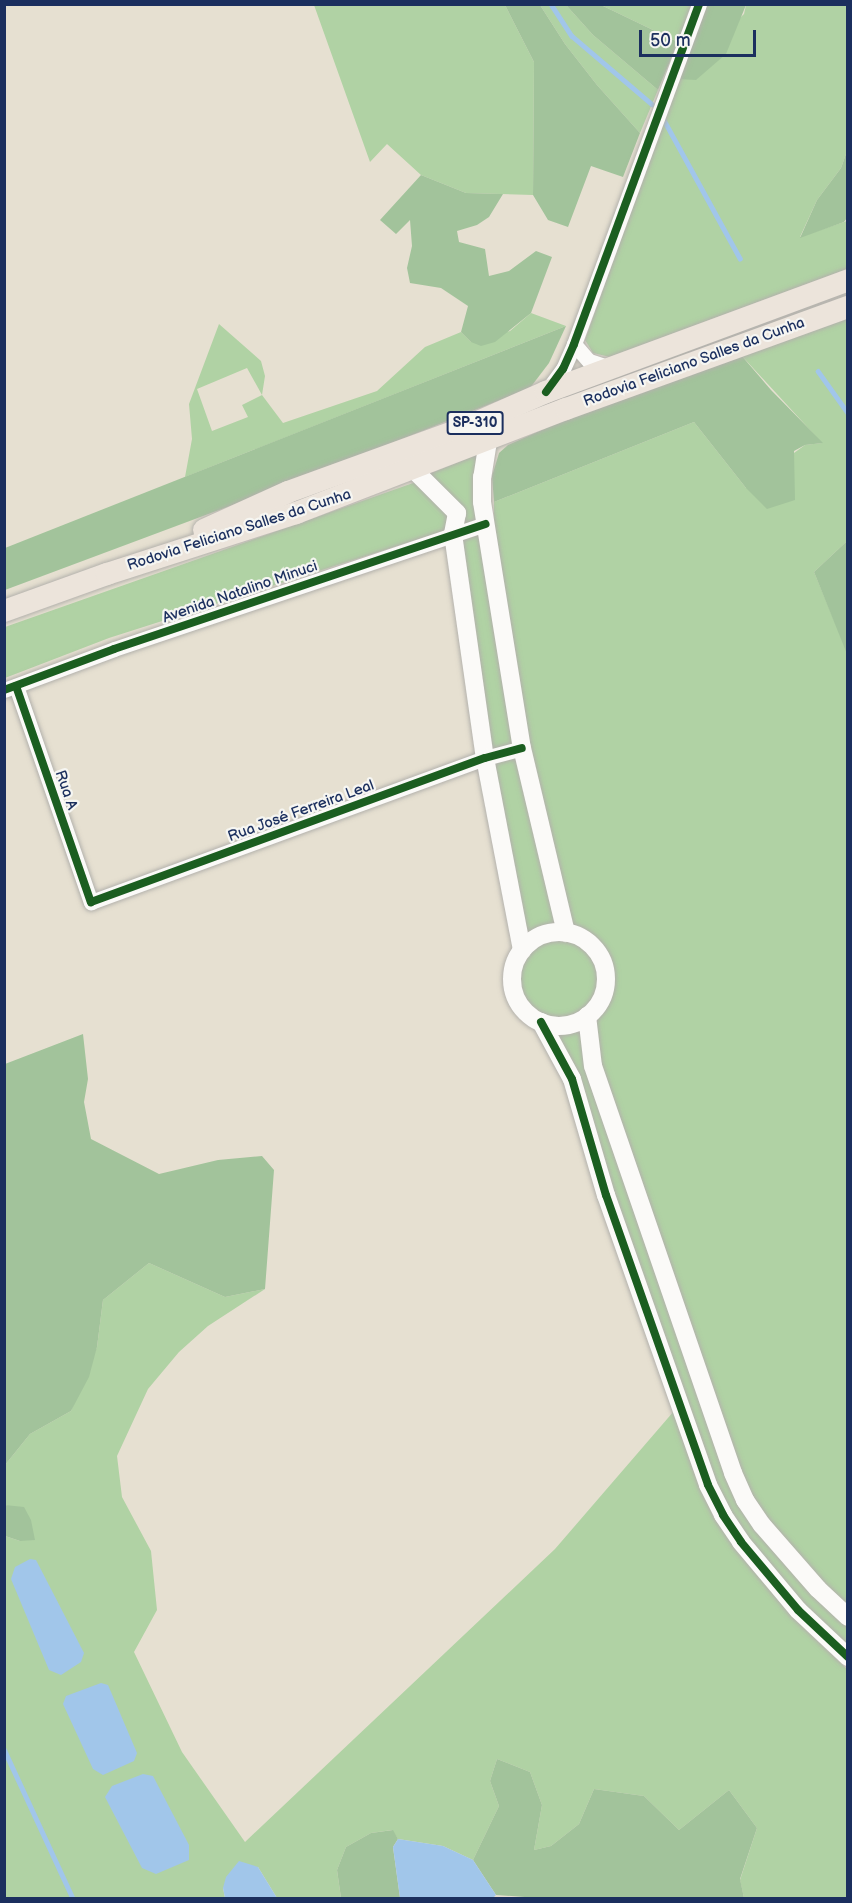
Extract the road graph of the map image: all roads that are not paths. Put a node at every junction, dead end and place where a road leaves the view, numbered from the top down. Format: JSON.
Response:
{"nodes":[{"id":1,"x":699,"y":4,"type":"edge"},
{"id":2,"x":848,"y":280,"type":"edge"},
{"id":3,"x":848,"y":307,"type":"edge"},
{"id":4,"x":574,"y":344,"type":"junction"},
{"id":5,"x":611,"y":368,"type":"junction"},
{"id":6,"x":546,"y":392,"type":"junction"},
{"id":7,"x":488,"y":441,"type":"junction"},
{"id":8,"x":414,"y":470,"type":"junction"},
{"id":9,"x":486,"y":524,"type":"junction"},
{"id":10,"x":453,"y":534,"type":"junction"},
{"id":11,"x":107,"y":574,"type":"junction"},
{"id":12,"x":4,"y":611,"type":"edge"},
{"id":13,"x":10,"y":688,"type":"edge"},
{"id":14,"x":522,"y":748,"type":"junction"},
{"id":15,"x":485,"y":758,"type":"junction"},
{"id":16,"x":91,"y":902,"type":"joint"},
{"id":17,"x":566,"y":933,"type":"junction"},
{"id":18,"x":522,"y":950,"type":"junction"},
{"id":19,"x":587,"y":1016,"type":"junction"},
{"id":20,"x":541,"y":1022,"type":"junction"},
{"id":21,"x":848,"y":1617,"type":"edge"},
{"id":22,"x":848,"y":1658,"type":"edge"}],
"edges":[{"from":1,"to":4,"type":"street"},
{"from":2,"to":5,"type":"main road","name":"Rodovia Feliciano Salles da Cunha","number":"SP-310"},
{"from":3,"to":7,"type":"main road","name":"Rodovia Feliciano Salles da Cunha","number":"SP-310"},
{"from":4,"to":5,"type":"street"},
{"from":4,"to":6,"type":"street"},
{"from":5,"to":6,"type":"main road","name":"Rodovia Feliciano Salles da Cunha","number":"SP-310"},
{"from":6,"to":11,"type":"main road","name":"Rodovia Feliciano Salles da Cunha","number":"SP-310"},
{"from":7,"to":8,"type":"main road","name":"Rodovia Feliciano Salles da Cunha","number":"SP-310"},
{"from":7,"to":9,"type":"street"},
{"from":8,"to":10,"type":"street"},
{"from":8,"to":11,"type":"main road","name":"Rodovia Feliciano Salles da Cunha","number":"SP-310"},
{"from":9,"to":10,"type":"street","name":"Avenida Natalino Minuci"},
{"from":9,"to":14,"type":"street"},
{"from":10,"to":13,"type":"street","name":"Avenida Natalino Minuci"},
{"from":10,"to":15,"type":"street"},
{"from":11,"to":12,"type":"main road","number":"SP-310"},
{"from":13,"to":16,"type":"street","name":"Rua A"},
{"from":14,"to":15,"type":"street","name":"Rua José Ferreira Leal"},
{"from":14,"to":17,"type":"street"},
{"from":15,"to":16,"type":"street","name":"Rua José Ferreira Leal"},
{"from":15,"to":18,"type":"street"},
{"from":17,"to":18,"type":"street"},
{"from":17,"to":19,"type":"street"},
{"from":18,"to":20,"type":"street"},
{"from":19,"to":20,"type":"street"},
{"from":19,"to":21,"type":"street"},
{"from":20,"to":22,"type":"street"}]}
